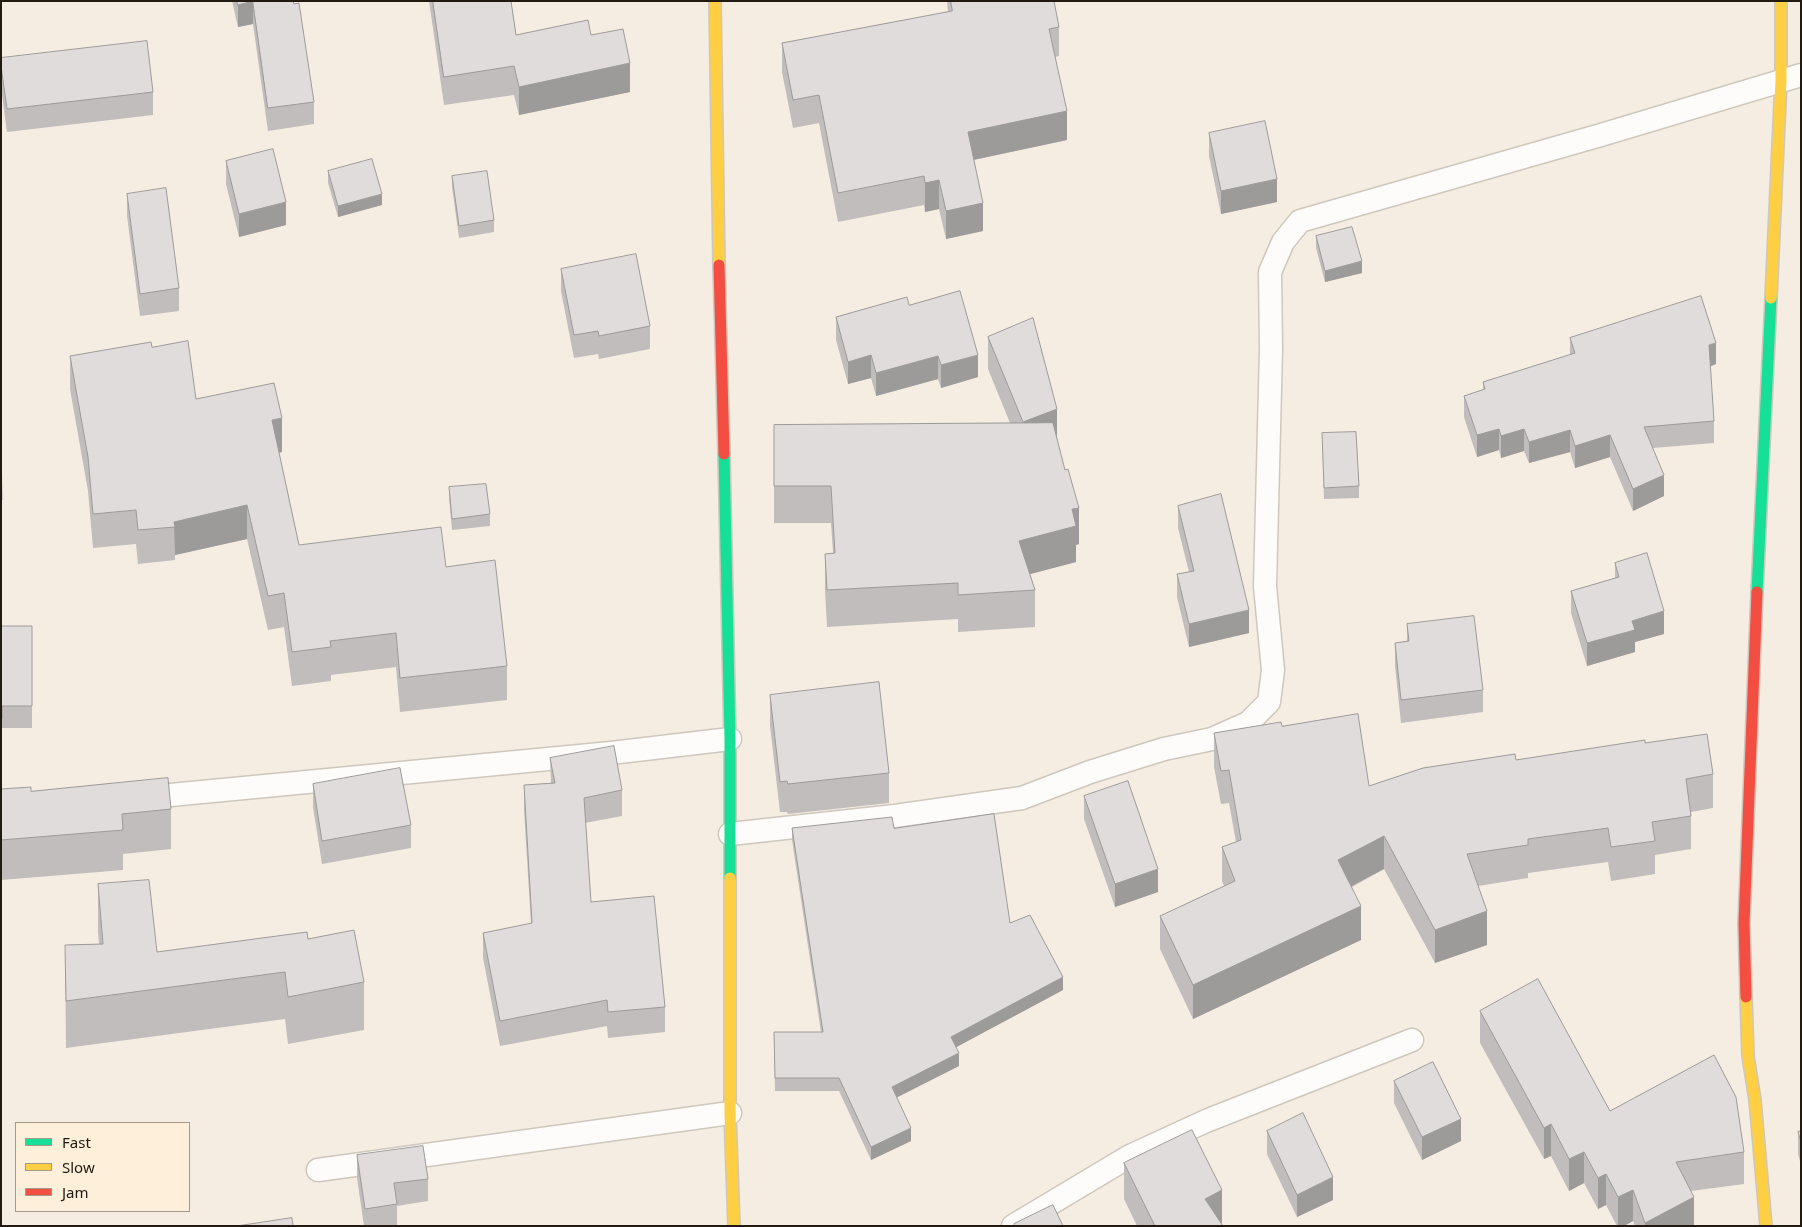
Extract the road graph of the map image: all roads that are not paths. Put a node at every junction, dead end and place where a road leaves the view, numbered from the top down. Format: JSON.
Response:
{"nodes":[{"id":1,"x":716,"y":1,"type":"edge"},
{"id":2,"x":1781,"y":1,"type":"edge"},
{"id":3,"x":1791,"y":78,"type":"edge"},
{"id":4,"x":730,"y":739,"type":"junction"},
{"id":5,"x":118,"y":800,"type":"edge"},
{"id":6,"x":730,"y":834,"type":"junction"},
{"id":7,"x":1412,"y":1040,"type":"dead end"},
{"id":8,"x":730,"y":1113,"type":"junction"},
{"id":9,"x":318,"y":1170,"type":"dead end"},
{"id":10,"x":734,"y":1226,"type":"edge"},
{"id":11,"x":1013,"y":1226,"type":"edge"},
{"id":12,"x":1766,"y":1226,"type":"edge"}],
"edges":[{"from":1,"to":4,"type":"street"},
{"from":2,"to":3,"type":"street"},
{"from":3,"to":6,"type":"lane"},
{"from":3,"to":12,"type":"street"},
{"from":4,"to":5,"type":"lane"},
{"from":4,"to":6,"type":"street"},
{"from":6,"to":8,"type":"street"},
{"from":7,"to":11,"type":"lane"},
{"from":8,"to":9,"type":"lane"},
{"from":8,"to":10,"type":"street"}]}
